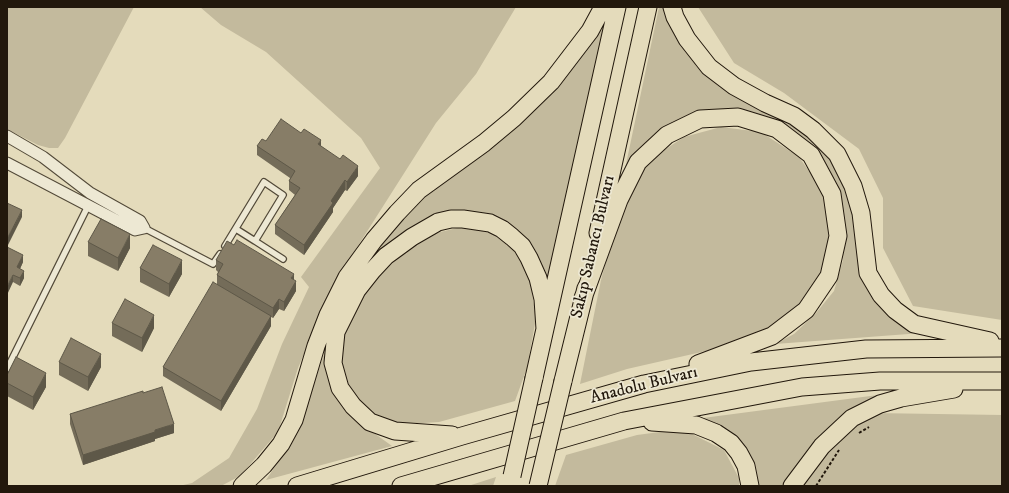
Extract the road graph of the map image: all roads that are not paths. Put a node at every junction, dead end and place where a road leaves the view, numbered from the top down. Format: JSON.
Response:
{"nodes":[{"id":1,"x":603,"y":7,"type":"edge"},
{"id":2,"x":617,"y":7,"type":"edge"},
{"id":3,"x":648,"y":7,"type":"edge"},
{"id":4,"x":672,"y":7,"type":"edge"},
{"id":5,"x":7,"y":136,"type":"edge"},
{"id":6,"x":7,"y":163,"type":"edge"},
{"id":7,"x":88,"y":206,"type":"junction"},
{"id":8,"x":144,"y":228,"type":"junction"},
{"id":9,"x":236,"y":229,"type":"junction"},
{"id":10,"x":255,"y":241,"type":"junction"},
{"id":11,"x":283,"y":259,"type":"dead end"},
{"id":12,"x":583,"y":298,"type":"junction"},
{"id":13,"x":545,"y":328,"type":"junction"},
{"id":14,"x":1002,"y":344,"type":"edge"},
{"id":15,"x":1002,"y":348,"type":"edge"},
{"id":16,"x":7,"y":369,"type":"edge"},
{"id":17,"x":1000,"y":381,"type":"edge"},
{"id":18,"x":644,"y":384,"type":"junction"},
{"id":19,"x":624,"y":421,"type":"junction"},
{"id":20,"x":462,"y":436,"type":"junction"},
{"id":21,"x":510,"y":481,"type":"edge"},
{"id":22,"x":242,"y":486,"type":"edge"},
{"id":23,"x":297,"y":486,"type":"edge"},
{"id":24,"x":401,"y":486,"type":"edge"},
{"id":25,"x":538,"y":486,"type":"edge"},
{"id":26,"x":750,"y":486,"type":"edge"},
{"id":27,"x":792,"y":486,"type":"edge"}],
"edges":[{"from":1,"to":22,"type":"main road"},
{"from":2,"to":13,"type":"main road","name":"Sakıp Sabancı Bulvarı"},
{"from":3,"to":12,"type":"main road","name":"Sakıp Sabancı Bulvarı"},
{"from":4,"to":14,"type":"main road"},
{"from":5,"to":8,"type":"street"},
{"from":6,"to":7,"type":"street"},
{"from":7,"to":8,"type":"street"},
{"from":7,"to":16,"type":"lane"},
{"from":8,"to":9,"type":"lane"},
{"from":9,"to":10,"type":"lane"},
{"from":9,"to":10,"type":"lane"},
{"from":10,"to":11,"type":"lane"},
{"from":12,"to":18,"type":"main road"},
{"from":12,"to":25,"type":"main road","name":"Sakıp Sabancı Bulvarı","bridge":true},
{"from":13,"to":20,"type":"main road"},
{"from":13,"to":21,"type":"main road","name":"Sakıp Sabancı Bulvarı","bridge":true},
{"from":15,"to":18,"type":"main road","name":"Anadolu Bulvarı"},
{"from":17,"to":19,"type":"main road","name":"Anadolu Bulvarı"},
{"from":17,"to":27,"type":"main road"},
{"from":18,"to":20,"type":"main road","name":"Anadolu Bulvarı"},
{"from":19,"to":24,"type":"main road","name":"Anadolu Bulvarı"},
{"from":19,"to":26,"type":"main road"},
{"from":20,"to":23,"type":"main road","name":"Anadolu Bulvarı"}]}
